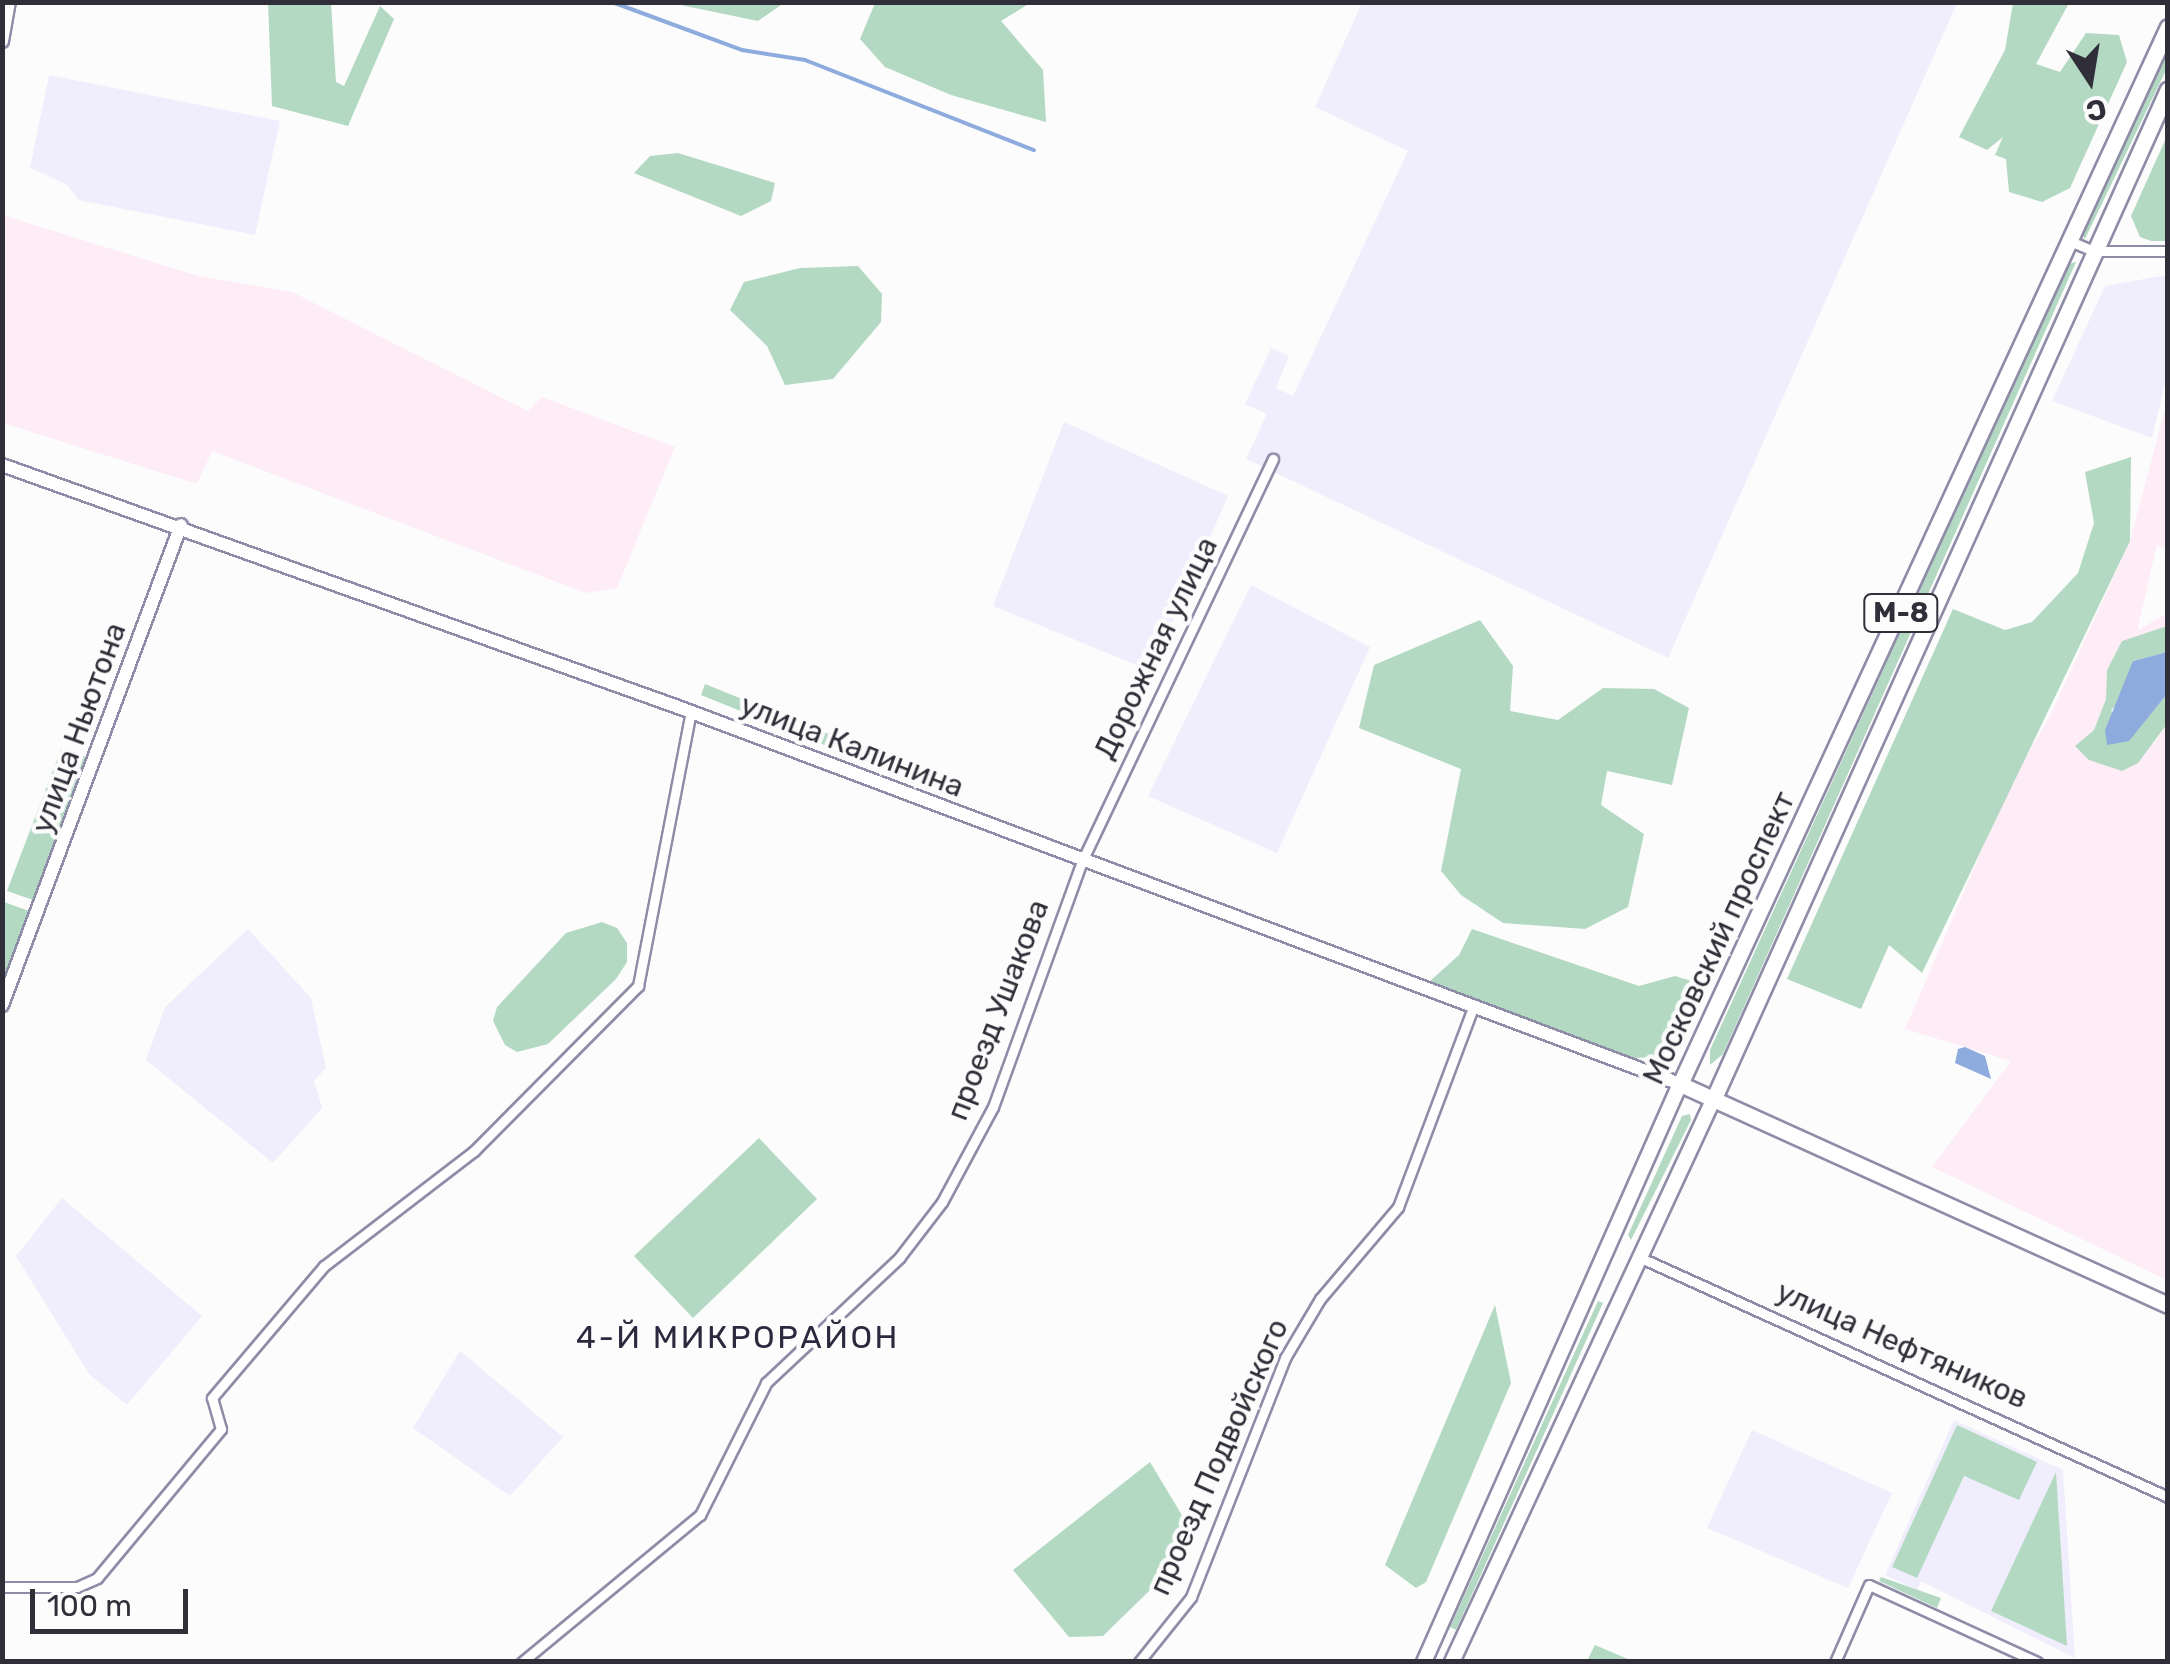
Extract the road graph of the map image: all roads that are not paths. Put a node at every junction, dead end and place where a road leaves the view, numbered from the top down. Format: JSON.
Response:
{"nodes":[{"id":1,"x":9,"y":2,"type":"edge"},
{"id":2,"x":2168,"y":27,"type":"edge"},
{"id":3,"x":2,"y":41,"type":"edge"},
{"id":4,"x":2168,"y":90,"type":"edge"},
{"id":5,"x":2070,"y":240,"type":"junction"},
{"id":6,"x":2168,"y":250,"type":"edge"},
{"id":7,"x":2094,"y":251,"type":"junction"},
{"id":8,"x":1273,"y":459,"type":"dead end"},
{"id":9,"x":2,"y":465,"type":"edge"},
{"id":10,"x":181,"y":525,"type":"junction"},
{"id":11,"x":691,"y":712,"type":"junction"},
{"id":12,"x":1083,"y":859,"type":"junction"},
{"id":13,"x":1474,"y":1005,"type":"junction"},
{"id":14,"x":2,"y":1006,"type":"edge"},
{"id":15,"x":1680,"y":1084,"type":"junction"},
{"id":16,"x":1714,"y":1098,"type":"junction"},
{"id":17,"x":1613,"y":1244,"type":"junction"},
{"id":18,"x":1637,"y":1256,"type":"junction"},
{"id":19,"x":1594,"y":1289,"type":"junction"},
{"id":20,"x":1616,"y":1299,"type":"junction"},
{"id":21,"x":2168,"y":1304,"type":"edge"},
{"id":22,"x":2168,"y":1497,"type":"edge"},
{"id":23,"x":2,"y":1586,"type":"edge"},
{"id":24,"x":522,"y":1662,"type":"edge"},
{"id":25,"x":1139,"y":1662,"type":"edge"},
{"id":26,"x":1424,"y":1662,"type":"edge"},
{"id":27,"x":1452,"y":1662,"type":"edge"},
{"id":28,"x":1835,"y":1662,"type":"edge"},
{"id":29,"x":2037,"y":1662,"type":"edge"}],
"edges":[{"from":1,"to":3,"type":"main road"},
{"from":2,"to":5,"type":"highway","number":"М-8"},
{"from":4,"to":7,"type":"highway","number":"М-8"},
{"from":5,"to":7,"type":"street"},
{"from":5,"to":15,"type":"highway","name":"Московский проспект","number":"М-8"},
{"from":6,"to":7,"type":"street"},
{"from":7,"to":16,"type":"highway","name":"Московский проспект","number":"М-8"},
{"from":8,"to":12,"type":"street","name":"Дорожная улица"},
{"from":9,"to":10,"type":"main road","name":"улица Калинина"},
{"from":10,"to":11,"type":"main road","name":"улица Калинина"},
{"from":10,"to":14,"type":"main road","name":"улица Ньютона"},
{"from":11,"to":12,"type":"main road","name":"улица Калинина"},
{"from":11,"to":23,"type":"street"},
{"from":12,"to":13,"type":"main road","name":"улица Калинина"},
{"from":12,"to":24,"type":"street","name":"проезд Ушакова"},
{"from":13,"to":15,"type":"main road","name":"улица Калинина"},
{"from":13,"to":25,"type":"street","name":"проезд Подвойского"},
{"from":15,"to":16,"type":"highway"},
{"from":15,"to":17,"type":"main road","name":"Московский проспект"},
{"from":16,"to":18,"type":"main road","name":"Московский проспект"},
{"from":16,"to":21,"type":"highway"},
{"from":17,"to":18,"type":"main road","name":"улица Нефтяников"},
{"from":17,"to":19,"type":"main road","name":"Московский проспект"},
{"from":18,"to":20,"type":"main road","name":"Московский проспект"},
{"from":18,"to":22,"type":"street","name":"улица Нефтяников"},
{"from":19,"to":20,"type":"main road"},
{"from":19,"to":26,"type":"main road","name":"Московский проспект"},
{"from":20,"to":27,"type":"main road","name":"Московский проспект"},
{"from":28,"to":29,"type":"street"}]}
